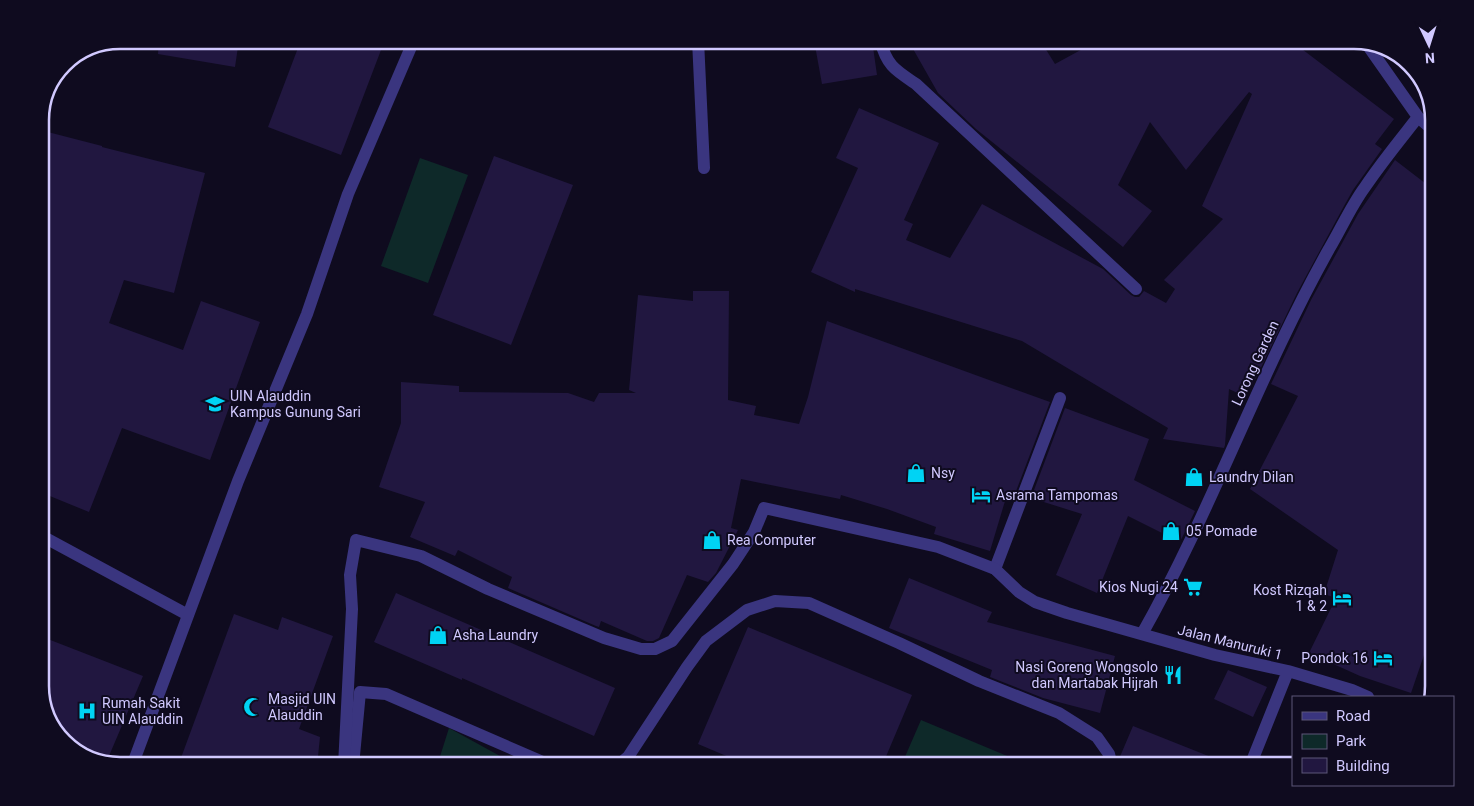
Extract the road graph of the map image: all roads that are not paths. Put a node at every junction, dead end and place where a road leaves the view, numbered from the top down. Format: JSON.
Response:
{"nodes":[{"id":1,"x":410,"y":49,"type":"edge"},
{"id":2,"x":698,"y":49,"type":"edge"},
{"id":3,"x":883,"y":49,"type":"edge"},
{"id":4,"x":1371,"y":51,"type":"edge"},
{"id":5,"x":1418,"y":117,"type":"junction"},
{"id":6,"x":1425,"y":123,"type":"edge"},
{"id":7,"x":704,"y":168,"type":"dead end"},
{"id":8,"x":1136,"y":289,"type":"dead end"},
{"id":9,"x":1060,"y":398,"type":"dead end"},
{"id":10,"x":49,"y":540,"type":"edge"},
{"id":11,"x":995,"y":569,"type":"junction"},
{"id":12,"x":188,"y":614,"type":"junction"},
{"id":13,"x":1142,"y":634,"type":"junction"},
{"id":14,"x":1288,"y":671,"type":"junction"},
{"id":15,"x":1366,"y":696,"type":"edge"},
{"id":16,"x":135,"y":757,"type":"edge"},
{"id":17,"x":344,"y":757,"type":"edge"},
{"id":18,"x":354,"y":757,"type":"edge"},
{"id":19,"x":531,"y":757,"type":"edge"},
{"id":20,"x":631,"y":757,"type":"edge"},
{"id":21,"x":1110,"y":757,"type":"edge"},
{"id":22,"x":1254,"y":757,"type":"edge"}],
"edges":[{"from":1,"to":12,"type":"street"},
{"from":2,"to":7,"type":"street"},
{"from":3,"to":8,"type":"street"},
{"from":4,"to":5,"type":"street"},
{"from":5,"to":6,"type":"street"},
{"from":5,"to":13,"type":"street","name":"Lorong Garden"},
{"from":9,"to":11,"type":"street"},
{"from":10,"to":12,"type":"street"},
{"from":11,"to":13,"type":"street","name":"Jalan Manuruki 1"},
{"from":11,"to":17,"type":"street"},
{"from":12,"to":16,"type":"street"},
{"from":13,"to":14,"type":"street","name":"Jalan Manuruki 1"},
{"from":14,"to":15,"type":"street","name":"Jalan Manuruki 1"},
{"from":14,"to":22,"type":"street"},
{"from":18,"to":19,"type":"street"},
{"from":20,"to":21,"type":"street"}]}
